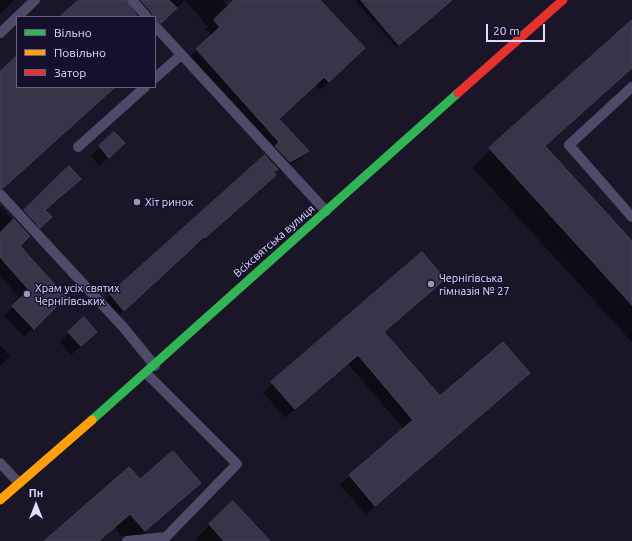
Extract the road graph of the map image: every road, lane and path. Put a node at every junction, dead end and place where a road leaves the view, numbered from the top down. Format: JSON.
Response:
{"nodes":[{"id":1,"x":35,"y":0,"type":"edge"},
{"id":2,"x":132,"y":0,"type":"edge"},
{"id":3,"x":563,"y":0,"type":"edge"},
{"id":4,"x":18,"y":16,"type":"edge"},
{"id":5,"x":146,"y":16,"type":"edge"},
{"id":6,"x":16,"y":18,"type":"edge"},
{"id":7,"x":156,"y":27,"type":"edge"},
{"id":8,"x":0,"y":33,"type":"edge"},
{"id":9,"x":181,"y":55,"type":"junction"},
{"id":10,"x":156,"y":77,"type":"edge"},
{"id":11,"x":632,"y":87,"type":"edge"},
{"id":12,"x":144,"y":88,"type":"edge"},
{"id":13,"x":78,"y":147,"type":"dead end"},
{"id":14,"x":0,"y":194,"type":"edge"},
{"id":15,"x":326,"y":211,"type":"junction"},
{"id":16,"x":632,"y":216,"type":"edge"},
{"id":17,"x":155,"y":366,"type":"junction"},
{"id":18,"x":146,"y":373,"type":"junction"},
{"id":19,"x":0,"y":463,"type":"edge"},
{"id":20,"x":19,"y":483,"type":"junction"},
{"id":21,"x":0,"y":500,"type":"edge"},
{"id":22,"x":167,"y":539,"type":"edge"},
{"id":23,"x":127,"y":541,"type":"edge"}],
"edges":[{"from":1,"to":4,"type":"lane"},
{"from":2,"to":5,"type":"lane"},
{"from":3,"to":15,"type":"street","name":"Всіхсвятська вулиця"},
{"from":6,"to":8,"type":"lane"},
{"from":7,"to":9,"type":"lane"},
{"from":9,"to":10,"type":"lane"},
{"from":9,"to":15,"type":"lane"},
{"from":11,"to":16,"type":"lane"},
{"from":12,"to":13,"type":"lane"},
{"from":14,"to":17,"type":"lane"},
{"from":15,"to":17,"type":"street","name":"Всіхсвятська вулиця"},
{"from":17,"to":18,"type":"street","name":"Всіхсвятська вулиця"},
{"from":18,"to":20,"type":"street","name":"Всіхсвятська вулиця"},
{"from":18,"to":22,"type":"lane"},
{"from":19,"to":20,"type":"lane"},
{"from":20,"to":21,"type":"street","name":"Всіхсвятська вулиця"},
{"from":22,"to":23,"type":"lane"}]}
